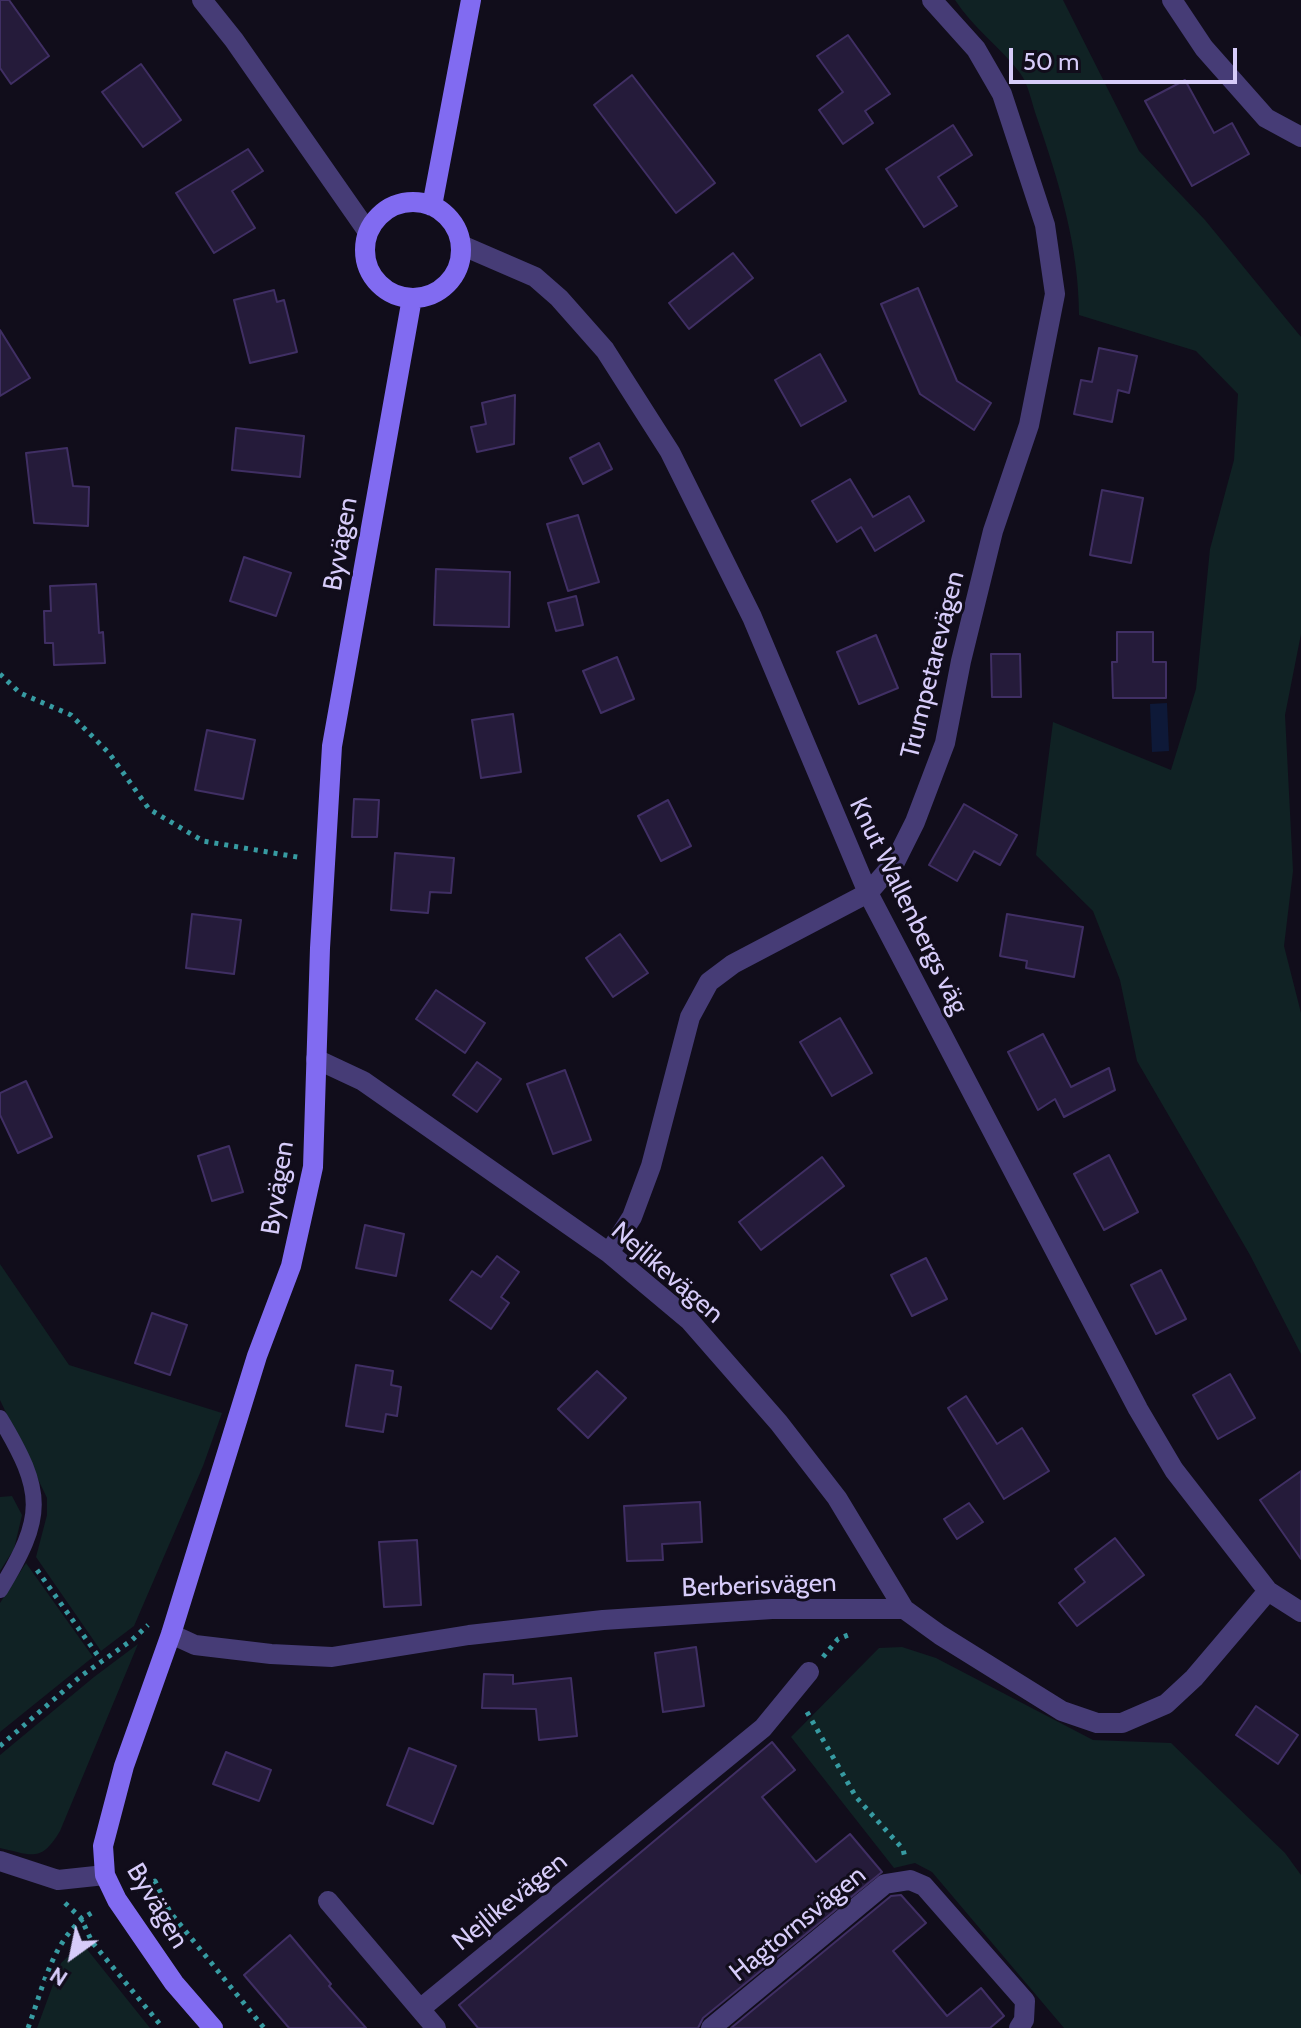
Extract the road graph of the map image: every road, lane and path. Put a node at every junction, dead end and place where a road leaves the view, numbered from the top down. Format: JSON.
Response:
{"nodes":[{"id":1,"x":202,"y":0,"type":"edge"},
{"id":2,"x":471,"y":0,"type":"edge"},
{"id":3,"x":932,"y":0,"type":"edge"},
{"id":4,"x":1172,"y":0,"type":"edge"},
{"id":5,"x":1301,"y":137,"type":"edge"},
{"id":6,"x":432,"y":206,"type":"junction"},
{"id":7,"x":368,"y":232,"type":"junction"},
{"id":8,"x":461,"y":245,"type":"junction"},
{"id":9,"x":412,"y":298,"type":"junction"},
{"id":10,"x":0,"y":674,"type":"edge"},
{"id":11,"x":304,"y":858,"type":"dead end"},
{"id":12,"x":868,"y":893,"type":"junction"},
{"id":13,"x":316,"y":1059,"type":"junction"},
{"id":14,"x":609,"y":1253,"type":"junction"},
{"id":15,"x":0,"y":1418,"type":"edge"},
{"id":16,"x":24,"y":1551,"type":"junction"},
{"id":17,"x":0,"y":1590,"type":"edge"},
{"id":18,"x":1268,"y":1591,"type":"junction"},
{"id":19,"x":904,"y":1609,"type":"junction"},
{"id":20,"x":1301,"y":1612,"type":"edge"},
{"id":21,"x":171,"y":1634,"type":"junction"},
{"id":22,"x":101,"y":1660,"type":"junction"},
{"id":23,"x":809,"y":1672,"type":"dead end"},
{"id":24,"x":794,"y":1690,"type":"junction"},
{"id":25,"x":0,"y":1746,"type":"edge"},
{"id":26,"x":0,"y":1861,"type":"edge"},
{"id":27,"x":105,"y":1875,"type":"junction"},
{"id":28,"x":917,"y":1883,"type":"junction"},
{"id":29,"x":56,"y":1898,"type":"dead end"},
{"id":30,"x":117,"y":1900,"type":"junction"},
{"id":31,"x":328,"y":1901,"type":"dead end"},
{"id":32,"x":81,"y":1918,"type":"junction"},
{"id":33,"x":420,"y":2009,"type":"junction"},
{"id":34,"x":28,"y":2028,"type":"edge"},
{"id":35,"x":163,"y":2028,"type":"edge"},
{"id":36,"x":213,"y":2028,"type":"edge"},
{"id":37,"x":264,"y":2028,"type":"edge"},
{"id":38,"x":436,"y":2028,"type":"edge"},
{"id":39,"x":711,"y":2028,"type":"edge"},
{"id":40,"x":1019,"y":2028,"type":"edge"}],
"edges":[{"from":1,"to":7,"type":"street"},
{"from":2,"to":6,"type":"street"},
{"from":3,"to":12,"type":"street","name":"Trumpetarevägen"},
{"from":4,"to":5,"type":"street"},
{"from":6,"to":7,"type":"street"},
{"from":6,"to":8,"type":"street"},
{"from":7,"to":9,"type":"street"},
{"from":8,"to":9,"type":"street"},
{"from":8,"to":12,"type":"street","name":"Knut Wallenbergs väg"},
{"from":9,"to":13,"type":"street","name":"Byvägen"},
{"from":10,"to":11,"type":"path"},
{"from":12,"to":14,"type":"street","name":"Trumpetarevägen"},
{"from":12,"to":18,"type":"street","name":"Knut Wallenbergs väg"},
{"from":13,"to":14,"type":"street","name":"Nejlikevägen"},
{"from":13,"to":21,"type":"street","name":"Byvägen"},
{"from":14,"to":19,"type":"street","name":"Nejlikevägen"},
{"from":15,"to":16,"type":"lane"},
{"from":16,"to":17,"type":"lane"},
{"from":16,"to":22,"type":"path"},
{"from":18,"to":19,"type":"street"},
{"from":18,"to":20,"type":"street","name":"Knut Wallenbergs väg"},
{"from":19,"to":21,"type":"street","name":"Berberisvägen"},
{"from":21,"to":22,"type":"path"},
{"from":21,"to":27,"type":"street","name":"Byvägen"},
{"from":22,"to":25,"type":"path"},
{"from":23,"to":24,"type":"street","name":"Nejlikevägen"},
{"from":24,"to":28,"type":"path"},
{"from":24,"to":33,"type":"street","name":"Nejlikevägen"},
{"from":26,"to":27,"type":"street"},
{"from":27,"to":30,"type":"street","name":"Byvägen"},
{"from":28,"to":39,"type":"street","name":"Hagtornsvägen"},
{"from":28,"to":40,"type":"street"},
{"from":29,"to":32,"type":"path"},
{"from":30,"to":32,"type":"path"},
{"from":30,"to":36,"type":"street","name":"Byvägen"},
{"from":30,"to":37,"type":"path"},
{"from":31,"to":33,"type":"street"},
{"from":32,"to":34,"type":"path"},
{"from":32,"to":35,"type":"path"},
{"from":33,"to":38,"type":"street"}]}
